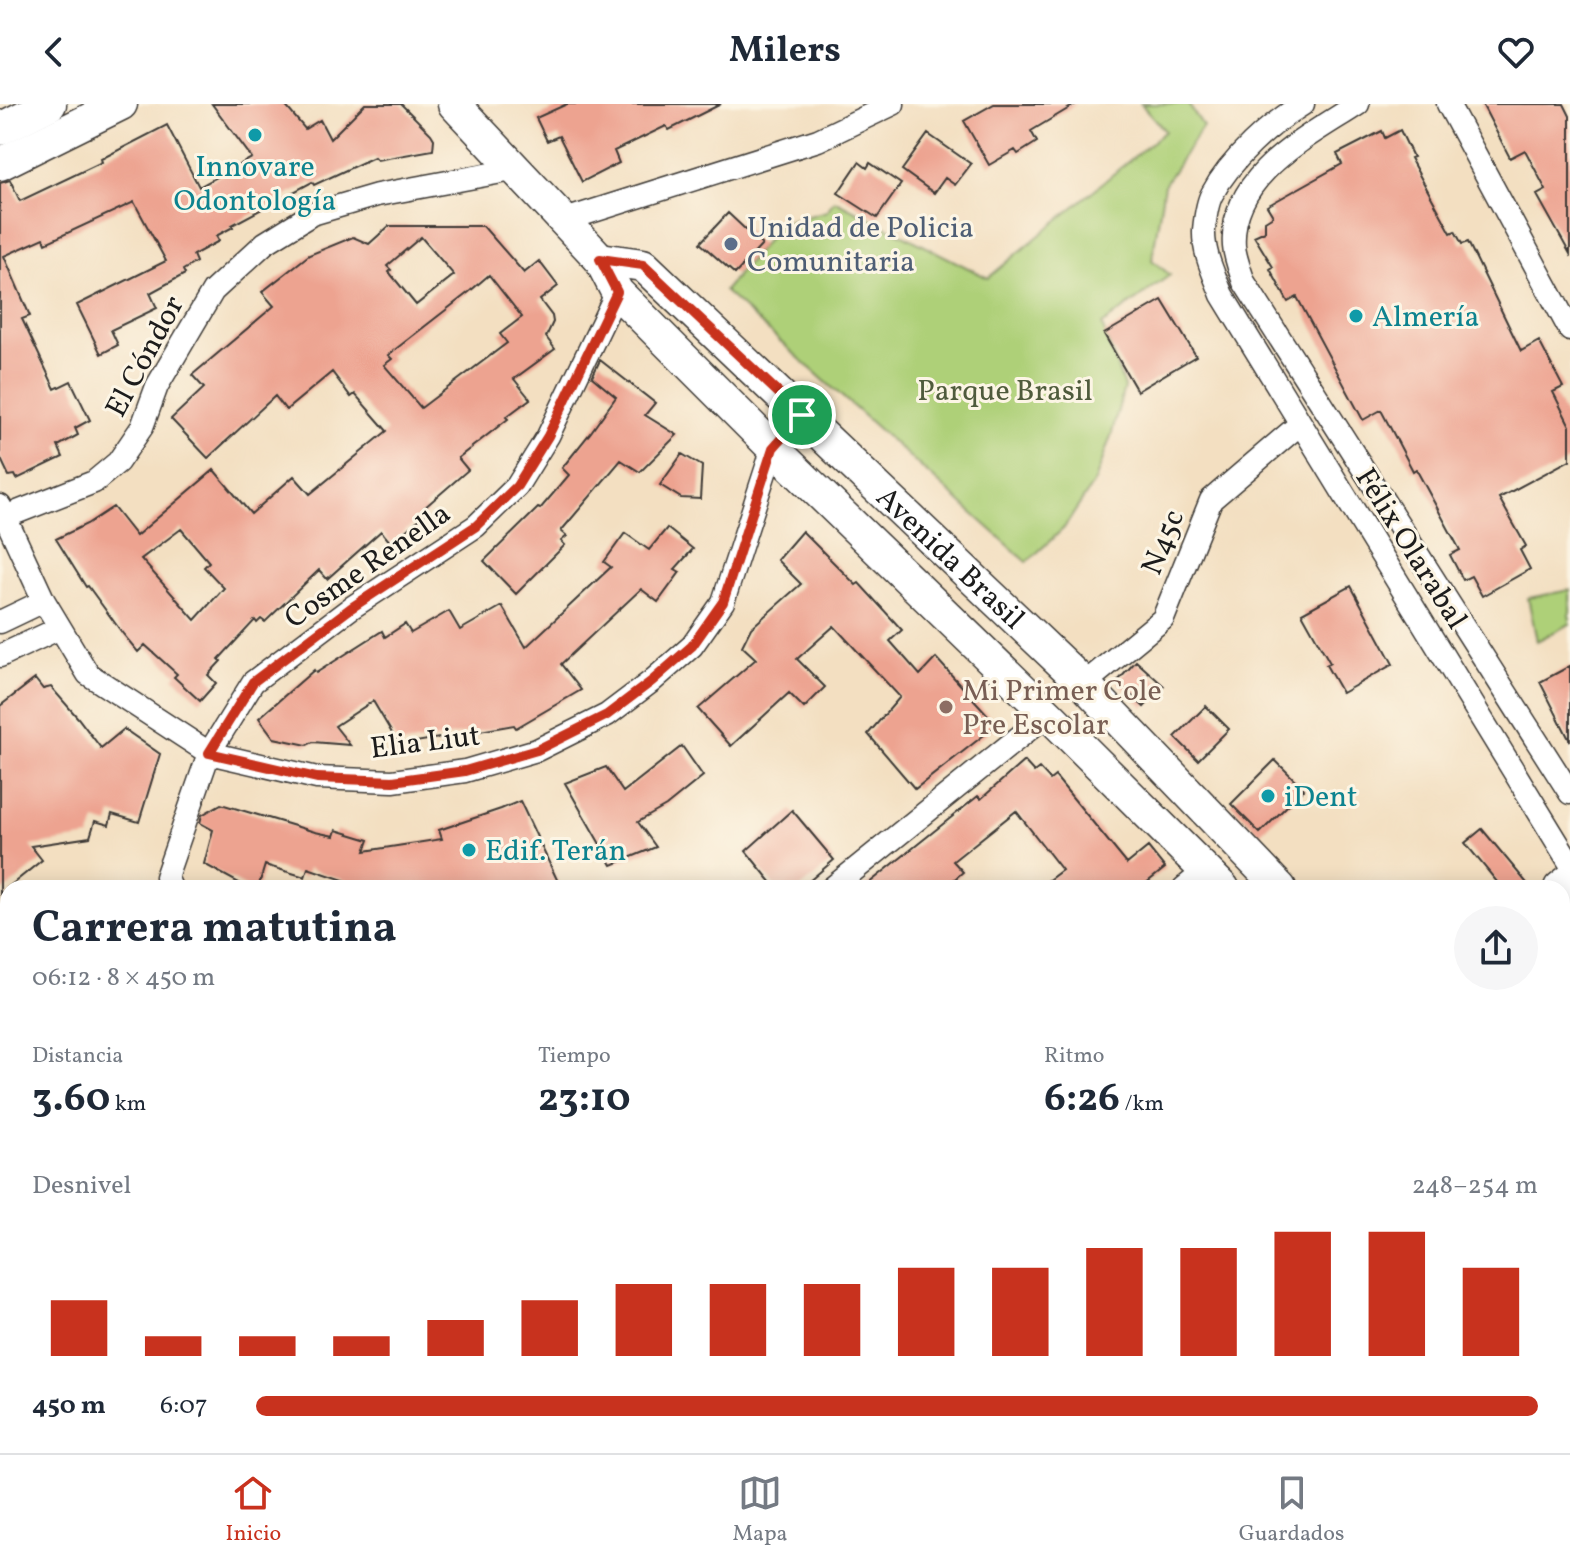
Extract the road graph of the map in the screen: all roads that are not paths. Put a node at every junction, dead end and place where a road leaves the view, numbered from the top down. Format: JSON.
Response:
{"nodes":[{"id":1,"x":50,"y":104,"type":"edge"},
{"id":2,"x":121,"y":104,"type":"edge"},
{"id":3,"x":454,"y":104,"type":"edge"},
{"id":4,"x":893,"y":104,"type":"edge"},
{"id":5,"x":1303,"y":104,"type":"edge"},
{"id":6,"x":1358,"y":104,"type":"edge"},
{"id":7,"x":1448,"y":104,"type":"edge"},
{"id":8,"x":0,"y":129,"type":"edge"},
{"id":9,"x":0,"y":164,"type":"edge"},
{"id":10,"x":518,"y":169,"type":"junction"},
{"id":11,"x":565,"y":220,"type":"junction"},
{"id":12,"x":1234,"y":250,"type":"junction"},
{"id":13,"x":600,"y":259,"type":"junction"},
{"id":14,"x":1208,"y":261,"type":"junction"},
{"id":15,"x":617,"y":292,"type":"junction"},
{"id":16,"x":1570,"y":330,"type":"edge"},
{"id":17,"x":802,"y":415,"type":"junction"},
{"id":18,"x":1300,"y":424,"type":"junction"},
{"id":19,"x":773,"y":448,"type":"junction"},
{"id":20,"x":2,"y":511,"type":"edge"},
{"id":21,"x":44,"y":601,"type":"junction"},
{"id":22,"x":0,"y":622,"type":"edge"},
{"id":23,"x":60,"y":628,"type":"junction"},
{"id":24,"x":0,"y":656,"type":"edge"},
{"id":25,"x":1084,"y":684,"type":"junction"},
{"id":26,"x":1048,"y":714,"type":"junction"},
{"id":27,"x":209,"y":753,"type":"junction"},
{"id":28,"x":1570,"y":793,"type":"edge"},
{"id":29,"x":1570,"y":863,"type":"edge"},
{"id":30,"x":167,"y":880,"type":"edge"},
{"id":31,"x":842,"y":880,"type":"edge"},
{"id":32,"x":1202,"y":880,"type":"edge"},
{"id":33,"x":1272,"y":880,"type":"edge"}],
"edges":[{"from":1,"to":8,"type":"street"},
{"from":2,"to":9,"type":"street"},
{"from":3,"to":10,"type":"street","name":"Avenida Brasil"},
{"from":4,"to":11,"type":"street"},
{"from":5,"to":14,"type":"street"},
{"from":6,"to":12,"type":"street"},
{"from":7,"to":16,"type":"street"},
{"from":10,"to":11,"type":"street","name":"Avenida Brasil"},
{"from":10,"to":20,"type":"street","name":"El Cóndor"},
{"from":11,"to":13,"type":"street","name":"Avenida Brasil"},
{"from":12,"to":14,"type":"street"},
{"from":12,"to":28,"type":"street","name":"Félix Olarabal"},
{"from":13,"to":15,"type":"street","name":"Avenida Brasil"},
{"from":13,"to":17,"type":"street","name":"Avenida Brasil"},
{"from":14,"to":18,"type":"street","name":"Félix Olarabal"},
{"from":15,"to":19,"type":"street","name":"Avenida Brasil"},
{"from":15,"to":27,"type":"street","name":"Cosme Renella"},
{"from":17,"to":19,"type":"street","name":"Elia Liut"},
{"from":17,"to":25,"type":"street","name":"Avenida Brasil"},
{"from":18,"to":25,"type":"street","name":"N45c"},
{"from":18,"to":29,"type":"street","name":"Félix Olarabal"},
{"from":19,"to":26,"type":"street","name":"Avenida Brasil"},
{"from":19,"to":27,"type":"street","name":"Elia Liut"},
{"from":20,"to":21,"type":"street","name":"Elia Liut"},
{"from":21,"to":22,"type":"street"},
{"from":21,"to":23,"type":"street","name":"Elia Liut"},
{"from":23,"to":24,"type":"street"},
{"from":23,"to":27,"type":"street","name":"Elia Liut"},
{"from":25,"to":33,"type":"street","name":"Avenida Brasil"},
{"from":26,"to":31,"type":"street"},
{"from":26,"to":32,"type":"street","name":"Avenida Brasil"},
{"from":27,"to":30,"type":"street","name":"Cosme Renella"}]}
